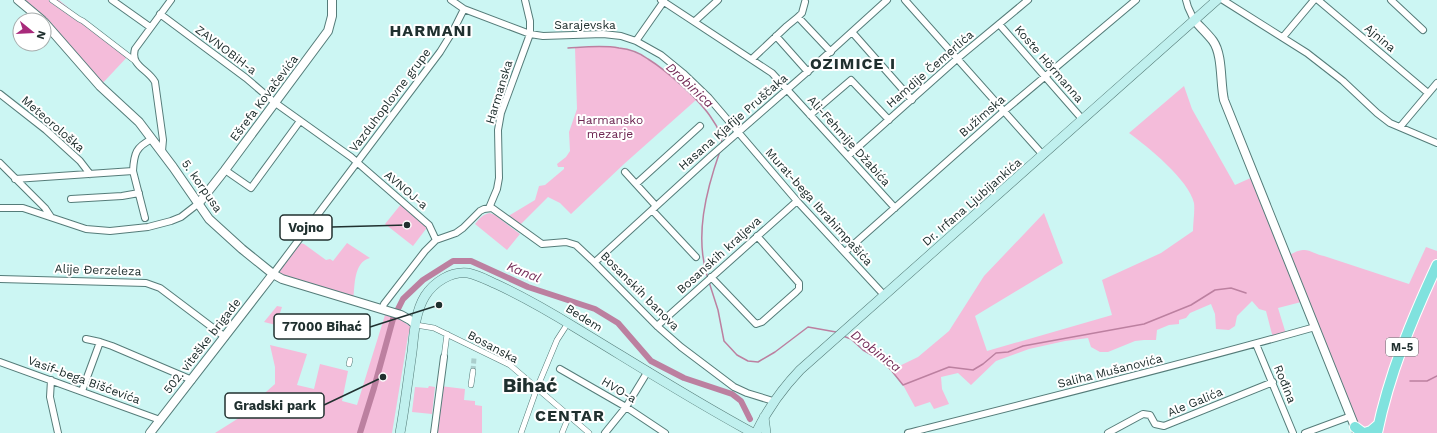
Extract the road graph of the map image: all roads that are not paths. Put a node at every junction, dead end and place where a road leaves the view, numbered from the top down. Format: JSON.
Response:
{"nodes":[{"id":1,"x":18,"y":0,"type":"edge"},
{"id":2,"x":52,"y":0,"type":"edge"},
{"id":3,"x":112,"y":0,"type":"edge"},
{"id":4,"x":171,"y":0,"type":"edge"},
{"id":5,"x":332,"y":0,"type":"edge"},
{"id":6,"x":452,"y":0,"type":"edge"},
{"id":7,"x":525,"y":0,"type":"edge"},
{"id":8,"x":718,"y":0,"type":"edge"},
{"id":9,"x":887,"y":0,"type":"edge"},
{"id":10,"x":905,"y":0,"type":"edge"},
{"id":11,"x":1028,"y":0,"type":"edge"},
{"id":12,"x":1136,"y":0,"type":"edge"},
{"id":13,"x":1186,"y":0,"type":"edge"},
{"id":14,"x":1217,"y":0,"type":"edge"},
{"id":15,"x":1223,"y":0,"type":"edge"},
{"id":16,"x":1314,"y":0,"type":"edge"},
{"id":17,"x":1318,"y":0,"type":"edge"},
{"id":18,"x":1390,"y":0,"type":"edge"},
{"id":19,"x":663,"y":1,"type":"edge"},
{"id":20,"x":806,"y":1,"type":"edge"},
{"id":21,"x":464,"y":9,"type":"junction"},
{"id":22,"x":32,"y":12,"type":"edge"},
{"id":23,"x":160,"y":14,"type":"junction"},
{"id":24,"x":798,"y":17,"type":"junction"},
{"id":25,"x":1194,"y":20,"type":"junction"},
{"id":26,"x":695,"y":21,"type":"junction"},
{"id":27,"x":999,"y":24,"type":"junction"},
{"id":28,"x":150,"y":27,"type":"junction"},
{"id":29,"x":1423,"y":30,"type":"dead end"},
{"id":30,"x":52,"y":31,"type":"edge"},
{"id":31,"x":852,"y":32,"type":"junction"},
{"id":32,"x":530,"y":34,"type":"junction"},
{"id":33,"x":776,"y":36,"type":"junction"},
{"id":34,"x":1283,"y":37,"type":"junction"},
{"id":35,"x":636,"y":41,"type":"junction"},
{"id":36,"x":830,"y":52,"type":"junction"},
{"id":37,"x":958,"y":58,"type":"junction"},
{"id":38,"x":752,"y":59,"type":"junction"},
{"id":39,"x":135,"y":61,"type":"junction"},
{"id":40,"x":808,"y":72,"type":"junction"},
{"id":41,"x":1045,"y":77,"type":"junction"},
{"id":42,"x":1437,"y":83,"type":"edge"},
{"id":43,"x":787,"y":89,"type":"junction"},
{"id":44,"x":1428,"y":93,"type":"junction"},
{"id":45,"x":0,"y":94,"type":"edge"},
{"id":46,"x":912,"y":100,"type":"junction"},
{"id":47,"x":274,"y":102,"type":"junction"},
{"id":48,"x":1004,"y":111,"type":"junction"},
{"id":49,"x":810,"y":115,"type":"junction"},
{"id":50,"x":889,"y":120,"type":"junction"},
{"id":51,"x":1083,"y":120,"type":"junction"},
{"id":52,"x":300,"y":121,"type":"junction"},
{"id":53,"x":700,"y":126,"type":"dead end"},
{"id":54,"x":1400,"y":127,"type":"junction"},
{"id":55,"x":737,"y":133,"type":"junction"},
{"id":56,"x":152,"y":139,"type":"junction"},
{"id":57,"x":1437,"y":143,"type":"edge"},
{"id":58,"x":162,"y":151,"type":"junction"},
{"id":59,"x":1043,"y":155,"type":"junction"},
{"id":60,"x":848,"y":156,"type":"junction"},
{"id":61,"x":356,"y":162,"type":"junction"},
{"id":62,"x":0,"y":164,"type":"edge"},
{"id":63,"x":225,"y":170,"type":"junction"},
{"id":64,"x":133,"y":171,"type":"junction"},
{"id":65,"x":625,"y":172,"type":"dead end"},
{"id":66,"x":90,"y":174,"type":"junction"},
{"id":67,"x":15,"y":179,"type":"junction"},
{"id":68,"x":636,"y":184,"type":"junction"},
{"id":69,"x":139,"y":193,"type":"junction"},
{"id":70,"x":71,"y":199,"type":"dead end"},
{"id":71,"x":797,"y":201,"type":"junction"},
{"id":72,"x":199,"y":203,"type":"junction"},
{"id":73,"x":0,"y":208,"type":"edge"},
{"id":74,"x":489,"y":208,"type":"junction"},
{"id":75,"x":654,"y":208,"type":"junction"},
{"id":76,"x":895,"y":208,"type":"junction"},
{"id":77,"x":50,"y":217,"type":"junction"},
{"id":78,"x":145,"y":218,"type":"dead end"},
{"id":79,"x":757,"y":236,"type":"junction"},
{"id":80,"x":436,"y":240,"type":"junction"},
{"id":81,"x":845,"y":252,"type":"junction"},
{"id":82,"x":696,"y":257,"type":"dead end"},
{"id":83,"x":594,"y":262,"type":"junction"},
{"id":84,"x":1437,"y":265,"type":"edge"},
{"id":85,"x":273,"y":274,"type":"junction"},
{"id":86,"x":711,"y":278,"type":"junction"},
{"id":87,"x":0,"y":279,"type":"edge"},
{"id":88,"x":884,"y":295,"type":"junction"},
{"id":89,"x":420,"y":309,"type":"junction"},
{"id":90,"x":384,"y":310,"type":"junction"},
{"id":91,"x":402,"y":315,"type":"junction"},
{"id":92,"x":568,"y":323,"type":"junction"},
{"id":93,"x":416,"y":325,"type":"junction"},
{"id":94,"x":657,"y":326,"type":"junction"},
{"id":95,"x":1315,"y":327,"type":"junction"},
{"id":96,"x":447,"y":334,"type":"junction"},
{"id":97,"x":225,"y":337,"type":"junction"},
{"id":98,"x":86,"y":339,"type":"dead end"},
{"id":99,"x":100,"y":342,"type":"junction"},
{"id":100,"x":1256,"y":344,"type":"junction"},
{"id":101,"x":444,"y":357,"type":"joint"},
{"id":102,"x":0,"y":362,"type":"edge"},
{"id":103,"x":560,"y":369,"type":"dead end"},
{"id":104,"x":473,"y":371,"type":"tunnel mouth"},
{"id":105,"x":648,"y":371,"type":"junction"},
{"id":106,"x":51,"y":380,"type":"junction"},
{"id":107,"x":192,"y":380,"type":"junction"},
{"id":108,"x":1273,"y":382,"type":"junction"},
{"id":109,"x":470,"y":385,"type":"dead end"},
{"id":110,"x":537,"y":388,"type":"junction"},
{"id":111,"x":82,"y":391,"type":"junction"},
{"id":112,"x":773,"y":401,"type":"junction"},
{"id":113,"x":626,"y":407,"type":"junction"},
{"id":114,"x":569,"y":416,"type":"junction"},
{"id":115,"x":1351,"y":416,"type":"junction"},
{"id":116,"x":764,"y":417,"type":"junction"},
{"id":117,"x":160,"y":420,"type":"junction"},
{"id":118,"x":737,"y":429,"type":"edge"},
{"id":119,"x":1378,"y":429,"type":"edge"},
{"id":120,"x":931,"y":430,"type":"edge"},
{"id":121,"x":1360,"y":431,"type":"edge"},
{"id":122,"x":58,"y":433,"type":"edge"},
{"id":123,"x":150,"y":433,"type":"edge"},
{"id":124,"x":400,"y":433,"type":"edge"},
{"id":125,"x":434,"y":433,"type":"edge"},
{"id":126,"x":521,"y":433,"type":"edge"},
{"id":127,"x":562,"y":433,"type":"edge"},
{"id":128,"x":590,"y":433,"type":"edge"},
{"id":129,"x":605,"y":433,"type":"edge"},
{"id":130,"x":665,"y":433,"type":"edge"},
{"id":131,"x":753,"y":433,"type":"edge"},
{"id":132,"x":756,"y":433,"type":"edge"},
{"id":133,"x":766,"y":433,"type":"edge"},
{"id":134,"x":908,"y":433,"type":"edge"},
{"id":135,"x":1108,"y":433,"type":"edge"},
{"id":136,"x":1293,"y":433,"type":"edge"},
{"id":137,"x":1305,"y":433,"type":"edge"}],
"edges":[{"from":1,"to":22,"type":"street"},
{"from":2,"to":39,"type":"street"},
{"from":3,"to":28,"type":"street"},
{"from":4,"to":23,"type":"street"},
{"from":5,"to":47,"type":"street","name":"Ešrefa Kovačevića"},
{"from":6,"to":21,"type":"street","name":"Sarajevska"},
{"from":7,"to":32,"type":"street","name":"Harmanska"},
{"from":8,"to":26,"type":"street"},
{"from":9,"to":31,"type":"street","name":"Hasana Kjafije Pruščaka"},
{"from":10,"to":37,"type":"street"},
{"from":11,"to":27,"type":"street","name":"Hamdije Čemerlića"},
{"from":12,"to":41,"type":"street","name":"Bužimska"},
{"from":13,"to":25,"type":"street"},
{"from":14,"to":25,"type":"main road","name":"Dr. Irfana Ljubijankića"},
{"from":15,"to":34,"type":"street"},
{"from":16,"to":34,"type":"street"},
{"from":17,"to":44,"type":"street","name":"Ajnina"},
{"from":18,"to":29,"type":"street"},
{"from":19,"to":26,"type":"street","name":"Ali-Fehmije Džabića"},
{"from":19,"to":35,"type":"street"},
{"from":20,"to":24,"type":"street"},
{"from":21,"to":32,"type":"street","name":"Sarajevska"},
{"from":21,"to":61,"type":"street","name":"Vazduhoplovne grupe"},
{"from":23,"to":28,"type":"street"},
{"from":23,"to":47,"type":"street","name":"ZAVNOBiH-a"},
{"from":24,"to":33,"type":"street"},
{"from":24,"to":36,"type":"street"},
{"from":25,"to":51,"type":"main road","name":"Dr. Irfana Ljubijankića"},
{"from":25,"to":95,"type":"street"},
{"from":26,"to":38,"type":"street","name":"Ali-Fehmije Džabića"},
{"from":27,"to":37,"type":"street","name":"Hamdije Čemerlića"},
{"from":27,"to":41,"type":"street","name":"Koste Hörmanna"},
{"from":28,"to":39,"type":"street"},
{"from":30,"to":56,"type":"street","name":"5. korpusa"},
{"from":31,"to":36,"type":"street","name":"Hasana Kjafije Pruščaka"},
{"from":31,"to":46,"type":"street"},
{"from":32,"to":35,"type":"street","name":"Sarajevska"},
{"from":32,"to":74,"type":"street","name":"Harmanska"},
{"from":33,"to":38,"type":"street"},
{"from":33,"to":40,"type":"street"},
{"from":34,"to":54,"type":"street"},
{"from":35,"to":55,"type":"street","name":"Sarajevska"},
{"from":36,"to":40,"type":"street","name":"Hasana Kjafije Pruščaka"},
{"from":37,"to":46,"type":"street","name":"Hamdije Čemerlića"},
{"from":37,"to":48,"type":"street"},
{"from":38,"to":43,"type":"street","name":"Ali-Fehmije Džabića"},
{"from":39,"to":58,"type":"street"},
{"from":40,"to":43,"type":"street","name":"Hasana Kjafije Pruščaka"},
{"from":41,"to":48,"type":"street","name":"Bužimska"},
{"from":41,"to":51,"type":"street","name":"Koste Hörmanna"},
{"from":42,"to":44,"type":"street"},
{"from":43,"to":49,"type":"street","name":"Ali-Fehmije Džabića"},
{"from":43,"to":55,"type":"street","name":"Hasana Kjafije Pruščaka"},
{"from":44,"to":54,"type":"street"},
{"from":45,"to":66,"type":"street","name":"Meteorološka"},
{"from":46,"to":50,"type":"street","name":"Hamdije Čemerlića"},
{"from":47,"to":52,"type":"street","name":"ZAVNOBiH-a"},
{"from":47,"to":63,"type":"street","name":"Ešrefa Kovačevića"},
{"from":48,"to":59,"type":"street"},
{"from":48,"to":76,"type":"street","name":"Bužimska"},
{"from":49,"to":50,"type":"street"},
{"from":49,"to":60,"type":"street","name":"Ali-Fehmije Džabića"},
{"from":50,"to":60,"type":"street","name":"Hamdije Čemerlića"},
{"from":51,"to":59,"type":"main road","name":"Dr. Irfana Ljubijankića"},
{"from":52,"to":61,"type":"street","name":"ZAVNOBiH-a"},
{"from":52,"to":63,"type":"street"},
{"from":53,"to":68,"type":"street"},
{"from":54,"to":57,"type":"street"},
{"from":55,"to":71,"type":"street","name":"Murat-bega Ibrahimpašića"},
{"from":55,"to":75,"type":"street","name":"Hasana Kjafije Pruščaka"},
{"from":56,"to":58,"type":"street","name":"5. korpusa"},
{"from":56,"to":64,"type":"street"},
{"from":58,"to":72,"type":"street","name":"5. korpusa"},
{"from":59,"to":88,"type":"main road","name":"Dr. Irfana Ljubijankića"},
{"from":60,"to":76,"type":"street","name":"Ali-Fehmije Džabića"},
{"from":61,"to":80,"type":"street","name":"AVNOJ-a"},
{"from":61,"to":85,"type":"street","name":"Vazduhoplovne grupe"},
{"from":62,"to":67,"type":"street"},
{"from":63,"to":72,"type":"street","name":"Ešrefa Kovačevića"},
{"from":64,"to":66,"type":"street"},
{"from":64,"to":69,"type":"street"},
{"from":65,"to":68,"type":"street"},
{"from":66,"to":67,"type":"street"},
{"from":67,"to":77,"type":"street"},
{"from":68,"to":75,"type":"street"},
{"from":69,"to":70,"type":"street"},
{"from":69,"to":78,"type":"street"},
{"from":71,"to":79,"type":"street","name":"Bosanskih kraljeva"},
{"from":71,"to":81,"type":"street","name":"Murat-bega Ibrahimpašića"},
{"from":72,"to":77,"type":"street"},
{"from":72,"to":85,"type":"street","name":"5. korpusa"},
{"from":73,"to":77,"type":"street"},
{"from":74,"to":80,"type":"street"},
{"from":74,"to":83,"type":"street","name":"Bosanskih banova"},
{"from":75,"to":82,"type":"street"},
{"from":75,"to":83,"type":"street","name":"Hasana Kjafije Pruščaka"},
{"from":76,"to":81,"type":"street","name":"Bužimska"},
{"from":79,"to":86,"type":"street","name":"Bosanskih kraljeva"},
{"from":79,"to":86,"type":"street"},
{"from":80,"to":90,"type":"street"},
{"from":81,"to":88,"type":"street","name":"Murat-bega Ibrahimpašića"},
{"from":83,"to":94,"type":"street","name":"Bosanskih banova"},
{"from":84,"to":119,"type":"main road","number":"M-5"},
{"from":85,"to":90,"type":"street","name":"5. korpusa"},
{"from":85,"to":97,"type":"street","name":"502. viteške brigade"},
{"from":86,"to":94,"type":"street","name":"Bosanskih kraljeva"},
{"from":87,"to":97,"type":"street","name":"Alije Đerzeleza"},
{"from":88,"to":112,"type":"main road","name":"Dr. Irfana Ljubijankića"},
{"from":89,"to":91,"type":"street"},
{"from":89,"to":92,"type":"main road","name":"Bedem"},
{"from":89,"to":93,"type":"main road","name":"Bedem"},
{"from":90,"to":91,"type":"street","name":"5. korpusa"},
{"from":91,"to":93,"type":"street","name":"5. korpusa"},
{"from":92,"to":105,"type":"main road","name":"Bedem"},
{"from":92,"to":110,"type":"street"},
{"from":93,"to":96,"type":"street","name":"Bosanska"},
{"from":93,"to":124,"type":"main road","name":"Bedem"},
{"from":94,"to":112,"type":"street","name":"Bosanskih banova"},
{"from":95,"to":100,"type":"street","name":"Saliha Mušanovića"},
{"from":95,"to":115,"type":"street"},
{"from":96,"to":101,"type":"street"},
{"from":96,"to":110,"type":"street","name":"Bosanska"},
{"from":97,"to":107,"type":"street","name":"502. viteške brigade"},
{"from":98,"to":99,"type":"street"},
{"from":99,"to":107,"type":"street"},
{"from":99,"to":111,"type":"street"},
{"from":100,"to":108,"type":"street","name":"Rođina"},
{"from":100,"to":120,"type":"street","name":"Saliha Mušanovića"},
{"from":101,"to":125,"type":"street"},
{"from":102,"to":106,"type":"street","name":"Vasif-bega Bišćevića"},
{"from":103,"to":113,"type":"street","name":"HVO-a"},
{"from":104,"to":109,"type":"street"},
{"from":105,"to":113,"type":"street"},
{"from":105,"to":118,"type":"main road","name":"Bedem"},
{"from":106,"to":111,"type":"street","name":"Vasif-bega Bišćevića"},
{"from":106,"to":122,"type":"street"},
{"from":107,"to":117,"type":"street","name":"502. viteške brigade"},
{"from":108,"to":135,"type":"street","name":"Ale Galića"},
{"from":108,"to":136,"type":"street","name":"Rođina"},
{"from":110,"to":114,"type":"street","name":"Bosanska"},
{"from":110,"to":126,"type":"street"},
{"from":111,"to":117,"type":"street","name":"Vasif-bega Bišćevića"},
{"from":112,"to":116,"type":"main road","name":"Dr. Irfana Ljubijankića"},
{"from":113,"to":129,"type":"street"},
{"from":113,"to":130,"type":"street","name":"HVO-a"},
{"from":114,"to":127,"type":"street"},
{"from":114,"to":128,"type":"street","name":"Bosanska"},
{"from":115,"to":121,"type":"street"},
{"from":115,"to":137,"type":"street"},
{"from":116,"to":118,"type":"main road"},
{"from":116,"to":132,"type":"main road","name":"Dr. Irfana Ljubijankića"},
{"from":116,"to":133,"type":"main road"},
{"from":117,"to":123,"type":"street","name":"502. viteške brigade"},
{"from":118,"to":131,"type":"main road"},
{"from":119,"to":121,"type":"main road"},
{"from":120,"to":134,"type":"street","name":"Saliha Mušanovića"}]}
